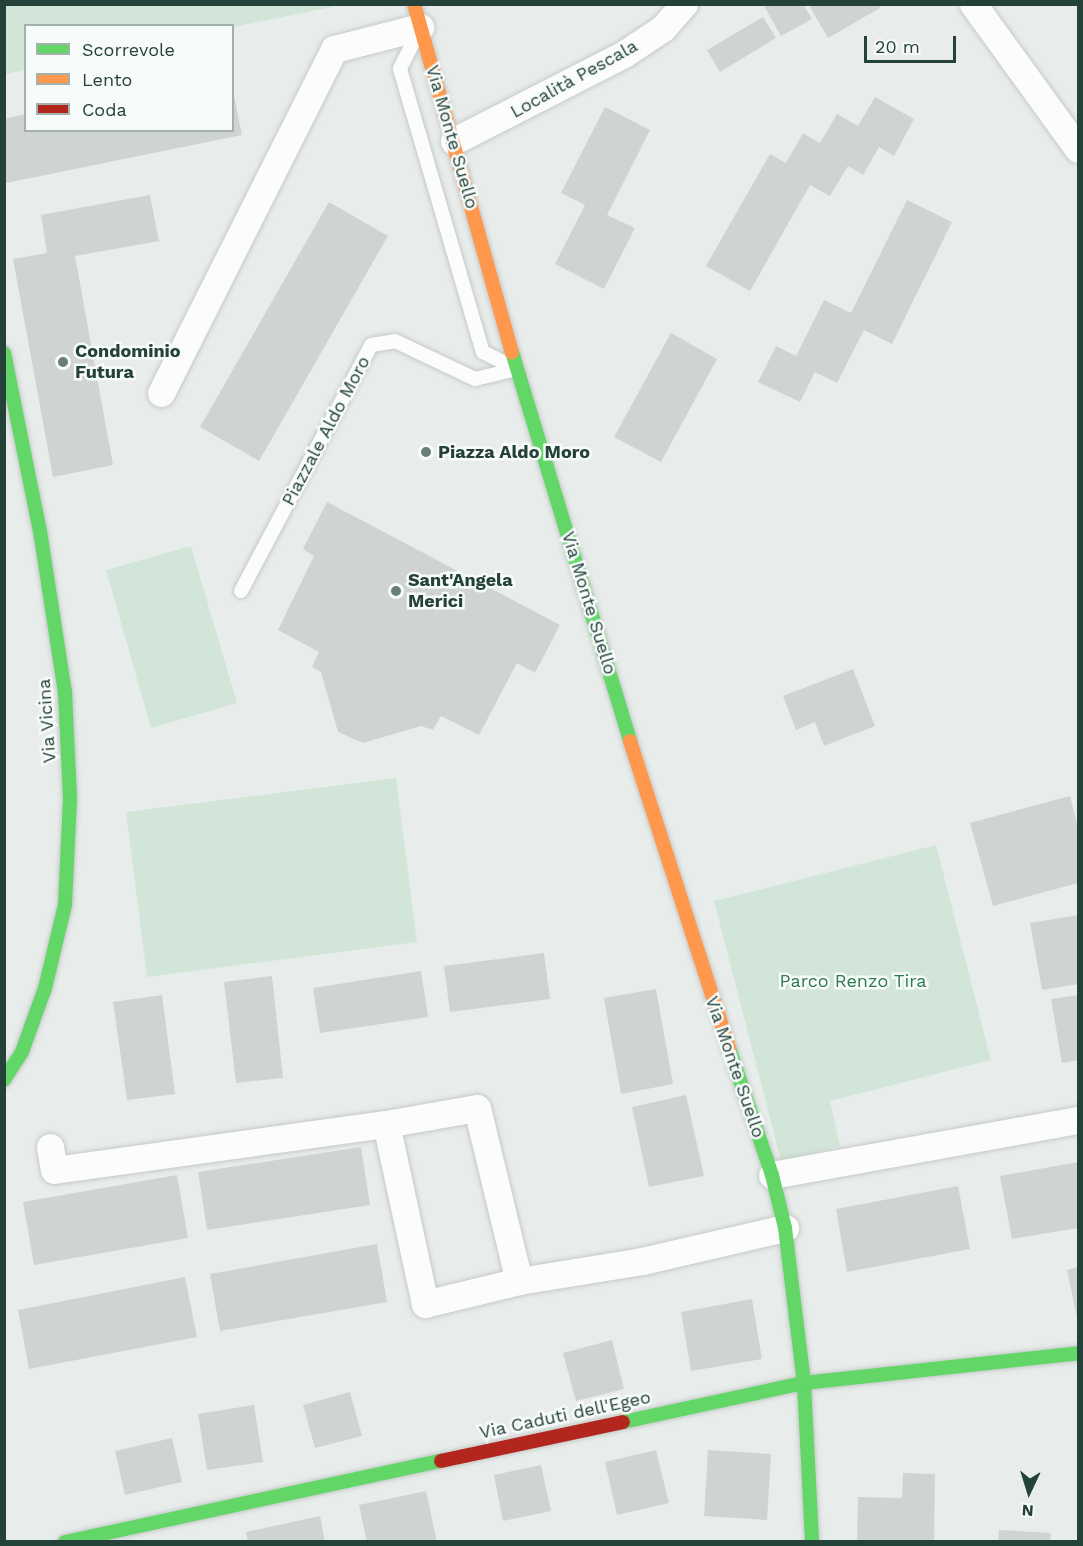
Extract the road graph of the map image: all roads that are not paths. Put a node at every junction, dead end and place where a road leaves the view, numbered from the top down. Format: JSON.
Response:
{"nodes":[{"id":1,"x":684,"y":4,"type":"edge"},
{"id":2,"x":973,"y":4,"type":"edge"},
{"id":3,"x":417,"y":16,"type":"edge"},
{"id":4,"x":454,"y":141,"type":"junction"},
{"id":5,"x":1078,"y":148,"type":"edge"},
{"id":6,"x":4,"y":353,"type":"edge"},
{"id":7,"x":517,"y":369,"type":"junction"},
{"id":8,"x":161,"y":393,"type":"dead end"},
{"id":9,"x":242,"y":591,"type":"dead end"},
{"id":10,"x":4,"y":1080,"type":"edge"},
{"id":11,"x":1078,"y":1120,"type":"edge"},
{"id":12,"x":386,"y":1124,"type":"junction"},
{"id":13,"x":50,"y":1147,"type":"dead end"},
{"id":14,"x":772,"y":1175,"type":"junction"},
{"id":15,"x":785,"y":1228,"type":"junction"},
{"id":16,"x":519,"y":1281,"type":"junction"},
{"id":17,"x":1078,"y":1353,"type":"edge"},
{"id":18,"x":804,"y":1383,"type":"junction"},
{"id":19,"x":64,"y":1542,"type":"edge"},
{"id":20,"x":812,"y":1542,"type":"edge"}],
"edges":[{"from":1,"to":4,"type":"street","name":"Località Pescala"},
{"from":2,"to":5,"type":"street"},
{"from":3,"to":4,"type":"street","name":"Via Monte Suello"},
{"from":3,"to":7,"type":"lane"},
{"from":3,"to":8,"type":"street"},
{"from":4,"to":7,"type":"street","name":"Via Monte Suello"},
{"from":6,"to":10,"type":"street","name":"Via Vicina"},
{"from":7,"to":9,"type":"lane","name":"Piazzale Aldo Moro"},
{"from":7,"to":14,"type":"street","name":"Via Monte Suello"},
{"from":11,"to":14,"type":"street"},
{"from":12,"to":13,"type":"street"},
{"from":12,"to":16,"type":"street"},
{"from":12,"to":16,"type":"street"},
{"from":14,"to":15,"type":"street","name":"Via Monte Suello"},
{"from":15,"to":16,"type":"street"},
{"from":15,"to":18,"type":"street","name":"Via Monte Suello"},
{"from":17,"to":18,"type":"street","name":"Via Caduti dell'Egeo"},
{"from":18,"to":19,"type":"street","name":"Via Caduti dell'Egeo"},
{"from":18,"to":20,"type":"street","name":"Via Monte Suello"}]}
